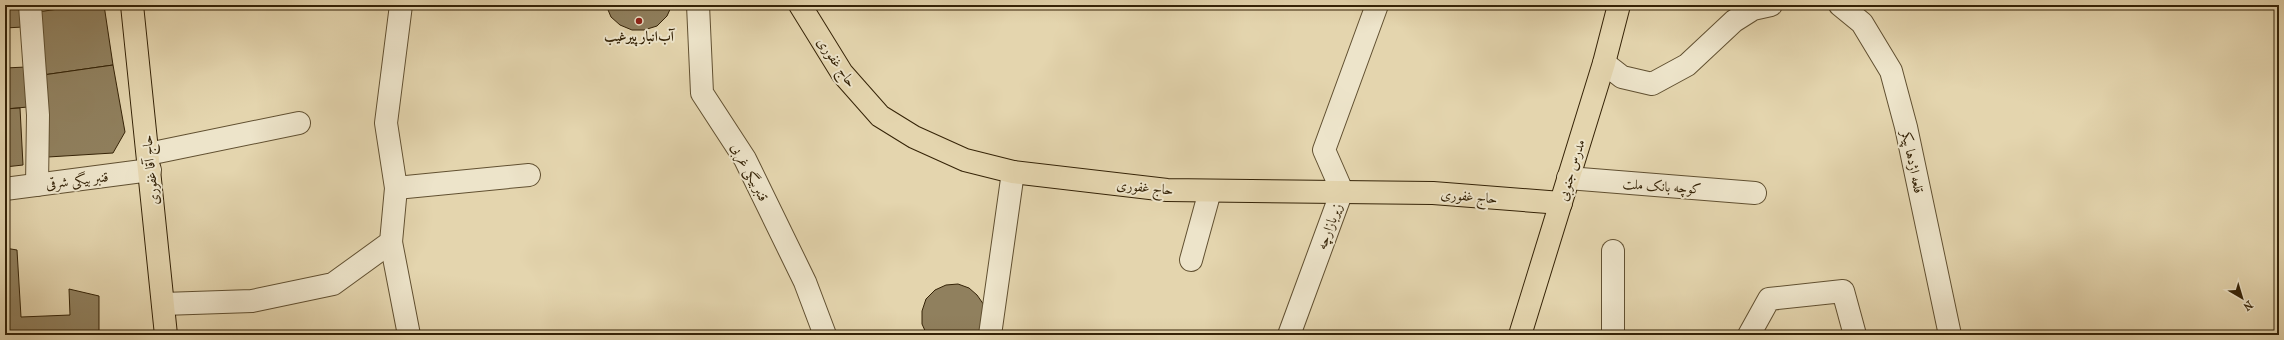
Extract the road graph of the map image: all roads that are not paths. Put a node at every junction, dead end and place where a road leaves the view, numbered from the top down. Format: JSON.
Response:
{"nodes":[{"id":1,"x":30,"y":5,"type":"edge"},
{"id":2,"x":132,"y":5,"type":"edge"},
{"id":3,"x":401,"y":5,"type":"edge"},
{"id":4,"x":698,"y":5,"type":"edge"},
{"id":5,"x":800,"y":5,"type":"edge"},
{"id":6,"x":1377,"y":5,"type":"edge"},
{"id":7,"x":1619,"y":5,"type":"edge"},
{"id":8,"x":1771,"y":5,"type":"edge"},
{"id":9,"x":1840,"y":5,"type":"edge"},
{"id":10,"x":1604,"y":63,"type":"junction"},
{"id":11,"x":299,"y":123,"type":"dead end"},
{"id":12,"x":149,"y":162,"type":"junction"},
{"id":13,"x":1013,"y":172,"type":"junction"},
{"id":14,"x":529,"y":175,"type":"dead end"},
{"id":15,"x":1568,"y":178,"type":"junction"},
{"id":16,"x":37,"y":185,"type":"junction"},
{"id":17,"x":396,"y":188,"type":"junction"},
{"id":18,"x":5,"y":189,"type":"edge"},
{"id":19,"x":1210,"y":191,"type":"junction"},
{"id":20,"x":1342,"y":191,"type":"junction"},
{"id":21,"x":1755,"y":193,"type":"dead end"},
{"id":22,"x":1561,"y":203,"type":"junction"},
{"id":23,"x":392,"y":242,"type":"junction"},
{"id":24,"x":1613,"y":251,"type":"dead end"},
{"id":25,"x":1191,"y":260,"type":"dead end"},
{"id":26,"x":163,"y":304,"type":"junction"},
{"id":27,"x":166,"y":335,"type":"edge"},
{"id":28,"x":408,"y":335,"type":"edge"},
{"id":29,"x":825,"y":335,"type":"edge"},
{"id":30,"x":990,"y":335,"type":"edge"},
{"id":31,"x":1289,"y":335,"type":"edge"},
{"id":32,"x":1520,"y":335,"type":"edge"},
{"id":33,"x":1614,"y":335,"type":"edge"},
{"id":34,"x":1749,"y":335,"type":"edge"},
{"id":35,"x":1855,"y":335,"type":"edge"},
{"id":36,"x":1950,"y":335,"type":"edge"}],
"edges":[{"from":1,"to":16,"type":"street"},
{"from":2,"to":12,"type":"main road","name":"حاج آقا غفوری"},
{"from":3,"to":17,"type":"street"},
{"from":4,"to":29,"type":"street","name":"قنبربیگی غربی"},
{"from":5,"to":13,"type":"main road","name":"حاج غفوری"},
{"from":6,"to":20,"type":"street","name":"زیربازارچه"},
{"from":7,"to":10,"type":"main road","name":"مدرس جنوبی"},
{"from":8,"to":10,"type":"street"},
{"from":9,"to":36,"type":"street","name":"قلعه اژدها پیکر"},
{"from":10,"to":15,"type":"main road","name":"مدرس جنوبی"},
{"from":11,"to":12,"type":"street","name":"قنبر بیگی شرقی"},
{"from":12,"to":16,"type":"street","name":"قنبر بیگی شرقی"},
{"from":12,"to":26,"type":"main road","name":"حاج آقا غفوری"},
{"from":13,"to":19,"type":"main road","name":"حاج غفوری"},
{"from":13,"to":30,"type":"street"},
{"from":14,"to":17,"type":"street"},
{"from":15,"to":21,"type":"street","name":"کوچه بانک ملت"},
{"from":15,"to":22,"type":"main road","name":"مدرس جنوبی"},
{"from":16,"to":18,"type":"street","name":"قنبر بیگی شرقی"},
{"from":17,"to":23,"type":"street"},
{"from":19,"to":20,"type":"main road","name":"حاج غفوری"},
{"from":19,"to":25,"type":"street"},
{"from":20,"to":22,"type":"main road","name":"حاج غفوری"},
{"from":20,"to":31,"type":"street","name":"زیربازارچه"},
{"from":22,"to":32,"type":"main road","name":"مدرس جنوبی"},
{"from":23,"to":26,"type":"street"},
{"from":23,"to":28,"type":"street"},
{"from":24,"to":33,"type":"street"},
{"from":26,"to":27,"type":"main road","name":"حاج آقا غفوری"},
{"from":34,"to":35,"type":"street"}]}
